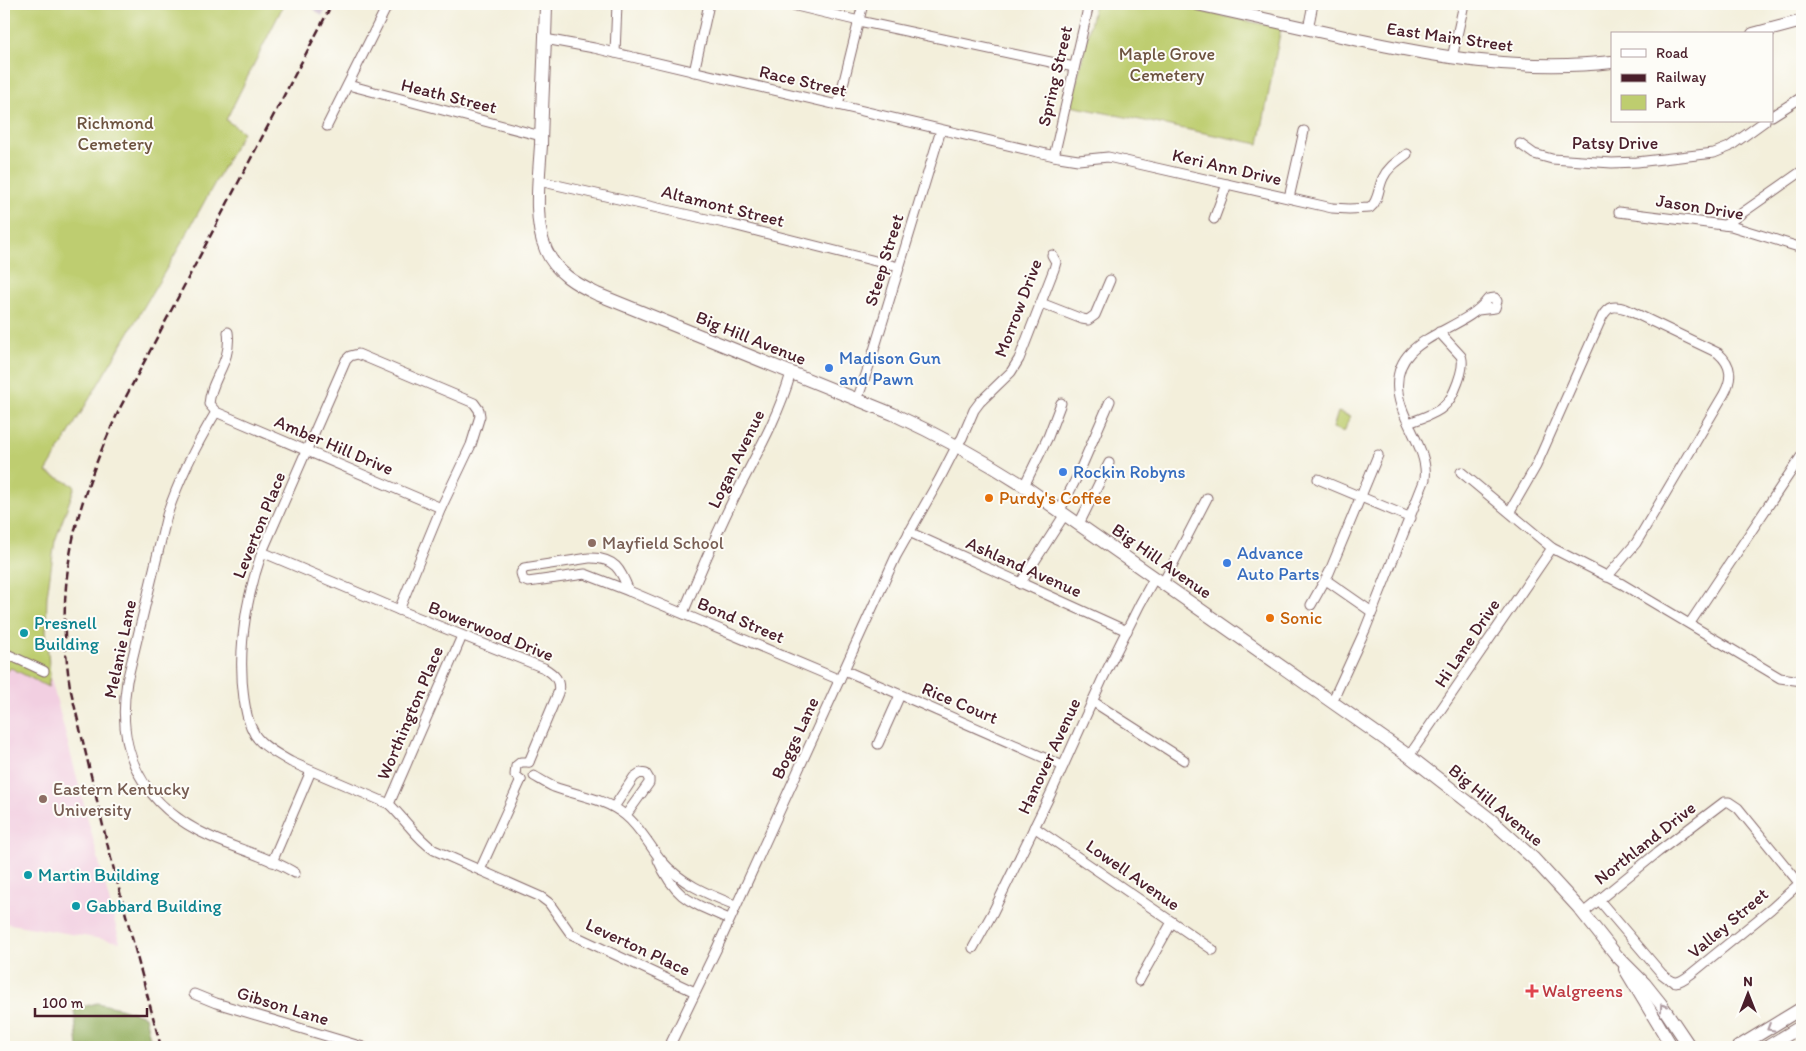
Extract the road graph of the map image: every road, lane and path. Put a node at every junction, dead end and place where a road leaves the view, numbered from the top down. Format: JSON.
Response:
{"nodes":[{"id":1,"x":388,"y":4,"type":"edge"},
{"id":2,"x":546,"y":4,"type":"edge"},
{"id":3,"x":617,"y":4,"type":"edge"},
{"id":4,"x":709,"y":4,"type":"edge"},
{"id":5,"x":788,"y":4,"type":"edge"},
{"id":6,"x":863,"y":4,"type":"edge"},
{"id":7,"x":1089,"y":4,"type":"edge"},
{"id":8,"x":1197,"y":4,"type":"edge"},
{"id":9,"x":1313,"y":4,"type":"edge"},
{"id":10,"x":1464,"y":4,"type":"edge"},
{"id":11,"x":859,"y":21,"type":"junction"},
{"id":12,"x":1802,"y":22,"type":"edge"},
{"id":13,"x":1308,"y":29,"type":"junction"},
{"id":14,"x":1761,"y":32,"type":"edge"},
{"id":15,"x":545,"y":39,"type":"junction"},
{"id":16,"x":615,"y":53,"type":"junction"},
{"id":17,"x":1452,"y":58,"type":"junction"},
{"id":18,"x":1611,"y":62,"type":"edge"},
{"id":19,"x":1074,"y":67,"type":"junction"},
{"id":20,"x":694,"y":72,"type":"junction"},
{"id":21,"x":348,"y":85,"type":"junction"},
{"id":22,"x":1802,"y":97,"type":"edge"},
{"id":23,"x":838,"y":105,"type":"junction"},
{"id":24,"x":1774,"y":115,"type":"edge"},
{"id":25,"x":1764,"y":122,"type":"edge"},
{"id":26,"x":327,"y":126,"type":"dead end"},
{"id":27,"x":941,"y":130,"type":"junction"},
{"id":28,"x":1304,"y":131,"type":"dead end"},
{"id":29,"x":541,"y":136,"type":"junction"},
{"id":30,"x":1520,"y":144,"type":"dead end"},
{"id":31,"x":1407,"y":154,"type":"dead end"},
{"id":32,"x":1054,"y":156,"type":"junction"},
{"id":33,"x":1802,"y":171,"type":"edge"},
{"id":34,"x":539,"y":181,"type":"junction"},
{"id":35,"x":1227,"y":184,"type":"junction"},
{"id":36,"x":1289,"y":198,"type":"junction"},
{"id":37,"x":1619,"y":212,"type":"dead end"},
{"id":38,"x":1214,"y":218,"type":"dead end"},
{"id":39,"x":1725,"y":224,"type":"junction"},
{"id":40,"x":1802,"y":248,"type":"edge"},
{"id":41,"x":1052,"y":255,"type":"dead end"},
{"id":42,"x":899,"y":267,"type":"junction"},
{"id":43,"x":1110,"y":280,"type":"dead end"},
{"id":44,"x":1041,"y":303,"type":"junction"},
{"id":45,"x":1478,"y":310,"type":"dead end"},
{"id":46,"x":228,"y":332,"type":"dead end"},
{"id":47,"x":1439,"y":332,"type":"junction"},
{"id":48,"x":791,"y":373,"type":"junction"},
{"id":49,"x":858,"y":400,"type":"junction"},
{"id":50,"x":1110,"y":401,"type":"dead end"},
{"id":51,"x":1061,"y":403,"type":"dead end"},
{"id":52,"x":216,"y":412,"type":"junction"},
{"id":53,"x":1409,"y":423,"type":"junction"},
{"id":54,"x":957,"y":445,"type":"junction"},
{"id":55,"x":307,"y":451,"type":"junction"},
{"id":56,"x":1378,"y":455,"type":"dead end"},
{"id":57,"x":1802,"y":455,"type":"edge"},
{"id":58,"x":1109,"y":463,"type":"dead end"},
{"id":59,"x":1461,"y":472,"type":"dead end"},
{"id":60,"x":1318,"y":479,"type":"dead end"},
{"id":61,"x":1024,"y":486,"type":"junction"},
{"id":62,"x":1361,"y":496,"type":"junction"},
{"id":63,"x":1207,"y":498,"type":"dead end"},
{"id":64,"x":440,"y":508,"type":"junction"},
{"id":65,"x":1510,"y":511,"type":"junction"},
{"id":66,"x":1062,"y":512,"type":"junction"},
{"id":67,"x":1410,"y":518,"type":"junction"},
{"id":68,"x":1079,"y":524,"type":"junction"},
{"id":69,"x":909,"y":532,"type":"junction"},
{"id":70,"x":1552,"y":548,"type":"junction"},
{"id":71,"x":262,"y":552,"type":"junction"},
{"id":72,"x":1607,"y":577,"type":"junction"},
{"id":73,"x":1159,"y":580,"type":"junction"},
{"id":74,"x":1326,"y":580,"type":"junction"},
{"id":75,"x":1020,"y":584,"type":"junction"},
{"id":76,"x":630,"y":591,"type":"junction"},
{"id":77,"x":1311,"y":605,"type":"dead end"},
{"id":78,"x":399,"y":610,"type":"junction"},
{"id":79,"x":1372,"y":612,"type":"junction"},
{"id":80,"x":683,"y":613,"type":"junction"},
{"id":81,"x":1690,"y":624,"type":"junction"},
{"id":82,"x":1126,"y":631,"type":"junction"},
{"id":83,"x":462,"y":636,"type":"junction"},
{"id":84,"x":4,"y":662,"type":"edge"},
{"id":85,"x":844,"y":670,"type":"junction"},
{"id":86,"x":44,"y":671,"type":"dead end"},
{"id":87,"x":840,"y":680,"type":"junction"},
{"id":88,"x":1802,"y":681,"type":"edge"},
{"id":89,"x":900,"y":695,"type":"junction"},
{"id":90,"x":1092,"y":701,"type":"junction"},
{"id":91,"x":1332,"y":702,"type":"junction"},
{"id":92,"x":878,"y":744,"type":"dead end"},
{"id":93,"x":1409,"y":756,"type":"junction"},
{"id":94,"x":1184,"y":760,"type":"dead end"},
{"id":95,"x":529,"y":762,"type":"junction"},
{"id":96,"x":1063,"y":766,"type":"junction"},
{"id":97,"x":312,"y":771,"type":"junction"},
{"id":98,"x":534,"y":776,"type":"junction"},
{"id":99,"x":521,"y":780,"type":"junction"},
{"id":100,"x":389,"y":804,"type":"junction"},
{"id":101,"x":614,"y":807,"type":"junction"},
{"id":102,"x":626,"y":815,"type":"junction"},
{"id":103,"x":1034,"y":827,"type":"junction"},
{"id":104,"x":656,"y":852,"type":"junction"},
{"id":105,"x":272,"y":862,"type":"junction"},
{"id":106,"x":480,"y":870,"type":"junction"},
{"id":107,"x":295,"y":873,"type":"dead end"},
{"id":108,"x":1801,"y":882,"type":"edge"},
{"id":109,"x":1598,"y":900,"type":"junction"},
{"id":110,"x":735,"y":905,"type":"junction"},
{"id":111,"x":1583,"y":913,"type":"junction"},
{"id":112,"x":729,"y":919,"type":"junction"},
{"id":113,"x":1172,"y":922,"type":"junction"},
{"id":114,"x":973,"y":948,"type":"dead end"},
{"id":115,"x":1213,"y":950,"type":"dead end"},
{"id":116,"x":1618,"y":956,"type":"junction"},
{"id":117,"x":1139,"y":981,"type":"dead end"},
{"id":118,"x":695,"y":992,"type":"junction"},
{"id":119,"x":194,"y":994,"type":"dead end"},
{"id":120,"x":1802,"y":1008,"type":"edge"},
{"id":121,"x":1798,"y":1028,"type":"edge"},
{"id":122,"x":363,"y":1047,"type":"edge"},
{"id":123,"x":669,"y":1047,"type":"edge"},
{"id":124,"x":1672,"y":1047,"type":"edge"},
{"id":125,"x":1690,"y":1047,"type":"edge"},
{"id":126,"x":1738,"y":1047,"type":"edge"},
{"id":127,"x":1767,"y":1047,"type":"edge"},
{"id":128,"x":1778,"y":1047,"type":"edge"}],
"edges":[{"from":1,"to":21,"type":"street"},
{"from":2,"to":15,"type":"main road","name":"Big Hill Avenue"},
{"from":3,"to":16,"type":"street"},
{"from":4,"to":20,"type":"street"},
{"from":5,"to":11,"type":"street"},
{"from":6,"to":11,"type":"street"},
{"from":7,"to":19,"type":"street","name":"Spring Street"},
{"from":8,"to":13,"type":"main road","name":"East Main Street"},
{"from":9,"to":13,"type":"street"},
{"from":10,"to":17,"type":"street"},
{"from":11,"to":19,"type":"street"},
{"from":11,"to":23,"type":"street"},
{"from":12,"to":14,"type":"main road"},
{"from":13,"to":17,"type":"main road","name":"East Main Street"},
{"from":15,"to":16,"type":"street","name":"Race Street"},
{"from":15,"to":29,"type":"main road","name":"Big Hill Avenue"},
{"from":16,"to":20,"type":"street","name":"Race Street"},
{"from":17,"to":18,"type":"main road","name":"East Main Street"},
{"from":19,"to":32,"type":"street","name":"Spring Street"},
{"from":20,"to":23,"type":"street","name":"Race Street"},
{"from":21,"to":26,"type":"street"},
{"from":21,"to":29,"type":"street","name":"Heath Street"},
{"from":22,"to":24,"type":"street"},
{"from":23,"to":27,"type":"street","name":"Race Street"},
{"from":25,"to":30,"type":"street","name":"Patsy Drive"},
{"from":27,"to":32,"type":"street","name":"Race Street"},
{"from":27,"to":42,"type":"street","name":"Steep Street"},
{"from":28,"to":36,"type":"street"},
{"from":29,"to":34,"type":"main road","name":"Big Hill Avenue"},
{"from":31,"to":36,"type":"street","name":"Keri Ann Drive"},
{"from":32,"to":35,"type":"street","name":"Keri Ann Drive"},
{"from":33,"to":39,"type":"street"},
{"from":34,"to":42,"type":"street","name":"Altamont Street"},
{"from":34,"to":48,"type":"main road","name":"Big Hill Avenue"},
{"from":35,"to":36,"type":"street","name":"Keri Ann Drive"},
{"from":35,"to":38,"type":"street"},
{"from":37,"to":39,"type":"street","name":"Jason Drive"},
{"from":39,"to":40,"type":"street","name":"Jason Drive"},
{"from":41,"to":44,"type":"street","name":"Morrow Drive"},
{"from":42,"to":49,"type":"street","name":"Steep Street"},
{"from":43,"to":44,"type":"street"},
{"from":44,"to":54,"type":"street","name":"Morrow Drive"},
{"from":45,"to":47,"type":"street"},
{"from":46,"to":52,"type":"street"},
{"from":47,"to":53,"type":"street"},
{"from":47,"to":53,"type":"street"},
{"from":48,"to":49,"type":"main road","name":"Big Hill Avenue"},
{"from":48,"to":80,"type":"street","name":"Logan Avenue"},
{"from":49,"to":54,"type":"main road","name":"Big Hill Avenue"},
{"from":50,"to":66,"type":"street"},
{"from":51,"to":61,"type":"street"},
{"from":52,"to":55,"type":"street","name":"Amber Hill Drive"},
{"from":52,"to":105,"type":"street","name":"Melanie Lane"},
{"from":53,"to":67,"type":"street"},
{"from":54,"to":61,"type":"main road","name":"Big Hill Avenue"},
{"from":54,"to":69,"type":"street","name":"Boggs Lane"},
{"from":55,"to":64,"type":"street","name":"Amber Hill Drive"},
{"from":55,"to":64,"type":"street","name":"Leverton Place"},
{"from":55,"to":71,"type":"street","name":"Leverton Place"},
{"from":56,"to":62,"type":"street"},
{"from":57,"to":81,"type":"street"},
{"from":58,"to":68,"type":"street"},
{"from":59,"to":65,"type":"street"},
{"from":60,"to":62,"type":"street"},
{"from":61,"to":66,"type":"main road","name":"Big Hill Avenue"},
{"from":62,"to":67,"type":"street"},
{"from":62,"to":74,"type":"street"},
{"from":63,"to":73,"type":"street","name":"Hanover Avenue"},
{"from":64,"to":78,"type":"street","name":"Leverton Place"},
{"from":65,"to":70,"type":"street"},
{"from":65,"to":72,"type":"street"},
{"from":66,"to":68,"type":"main road","name":"Big Hill Avenue"},
{"from":66,"to":75,"type":"street"},
{"from":67,"to":79,"type":"street"},
{"from":68,"to":73,"type":"main road","name":"Big Hill Avenue"},
{"from":69,"to":75,"type":"street","name":"Ashland Avenue"},
{"from":69,"to":85,"type":"street","name":"Boggs Lane"},
{"from":70,"to":72,"type":"street"},
{"from":70,"to":93,"type":"street","name":"Hi Lane Drive"},
{"from":71,"to":78,"type":"street","name":"Bowerwood Drive"},
{"from":71,"to":97,"type":"street","name":"Leverton Place"},
{"from":72,"to":81,"type":"street"},
{"from":73,"to":82,"type":"street","name":"Hanover Avenue"},
{"from":73,"to":91,"type":"main road","name":"Big Hill Avenue"},
{"from":74,"to":77,"type":"street"},
{"from":74,"to":79,"type":"street"},
{"from":75,"to":82,"type":"street","name":"Ashland Avenue"},
{"from":76,"to":76,"type":"street","name":"Bond Street"},
{"from":76,"to":80,"type":"street","name":"Bond Street"},
{"from":78,"to":83,"type":"street","name":"Bowerwood Drive"},
{"from":79,"to":91,"type":"street"},
{"from":80,"to":87,"type":"street","name":"Bond Street"},
{"from":81,"to":88,"type":"street"},
{"from":82,"to":90,"type":"street","name":"Hanover Avenue"},
{"from":83,"to":95,"type":"street","name":"Bowerwood Drive"},
{"from":83,"to":100,"type":"street","name":"Worthington Place"},
{"from":84,"to":86,"type":"street"},
{"from":85,"to":87,"type":"street","name":"Boggs Lane"},
{"from":85,"to":89,"type":"street","name":"Rice Court"},
{"from":87,"to":110,"type":"street","name":"Boggs Lane"},
{"from":89,"to":92,"type":"street"},
{"from":89,"to":96,"type":"street","name":"Rice Court"},
{"from":90,"to":94,"type":"street"},
{"from":90,"to":96,"type":"street","name":"Hanover Avenue"},
{"from":91,"to":93,"type":"main road","name":"Big Hill Avenue"},
{"from":93,"to":111,"type":"main road","name":"Big Hill Avenue"},
{"from":95,"to":98,"type":"street"},
{"from":95,"to":99,"type":"street"},
{"from":96,"to":103,"type":"street","name":"Hanover Avenue"},
{"from":97,"to":100,"type":"street","name":"Leverton Place"},
{"from":97,"to":105,"type":"street"},
{"from":98,"to":99,"type":"street"},
{"from":98,"to":101,"type":"street"},
{"from":99,"to":106,"type":"street"},
{"from":100,"to":106,"type":"street","name":"Leverton Place"},
{"from":101,"to":102,"type":"street"},
{"from":101,"to":102,"type":"street"},
{"from":102,"to":104,"type":"street"},
{"from":103,"to":113,"type":"street","name":"Lowell Avenue"},
{"from":103,"to":114,"type":"street","name":"Hanover Avenue"},
{"from":104,"to":110,"type":"street"},
{"from":104,"to":112,"type":"street"},
{"from":105,"to":107,"type":"street","name":"Melanie Lane"},
{"from":106,"to":118,"type":"street","name":"Leverton Place"},
{"from":108,"to":109,"type":"street","name":"Northland Drive"},
{"from":108,"to":109,"type":"street","name":"Valley Street"},
{"from":109,"to":111,"type":"street","name":"Northland Drive"},
{"from":110,"to":112,"type":"street","name":"Boggs Lane"},
{"from":111,"to":116,"type":"main road","name":"Big Hill Avenue"},
{"from":112,"to":118,"type":"street","name":"Boggs Lane"},
{"from":113,"to":115,"type":"street","name":"Lowell Avenue"},
{"from":113,"to":117,"type":"street"},
{"from":116,"to":124,"type":"main road","name":"Big Hill Avenue"},
{"from":125,"to":116,"type":"main road","name":"Big Hill Avenue","one_way":true},
{"from":118,"to":123,"type":"street","name":"Boggs Lane"},
{"from":119,"to":122,"type":"street","name":"Gibson Lane"},
{"from":120,"to":126,"type":"main road","one_way":true},
{"from":121,"to":127,"type":"main road"},
{"from":121,"to":128,"type":"main road"}]}
